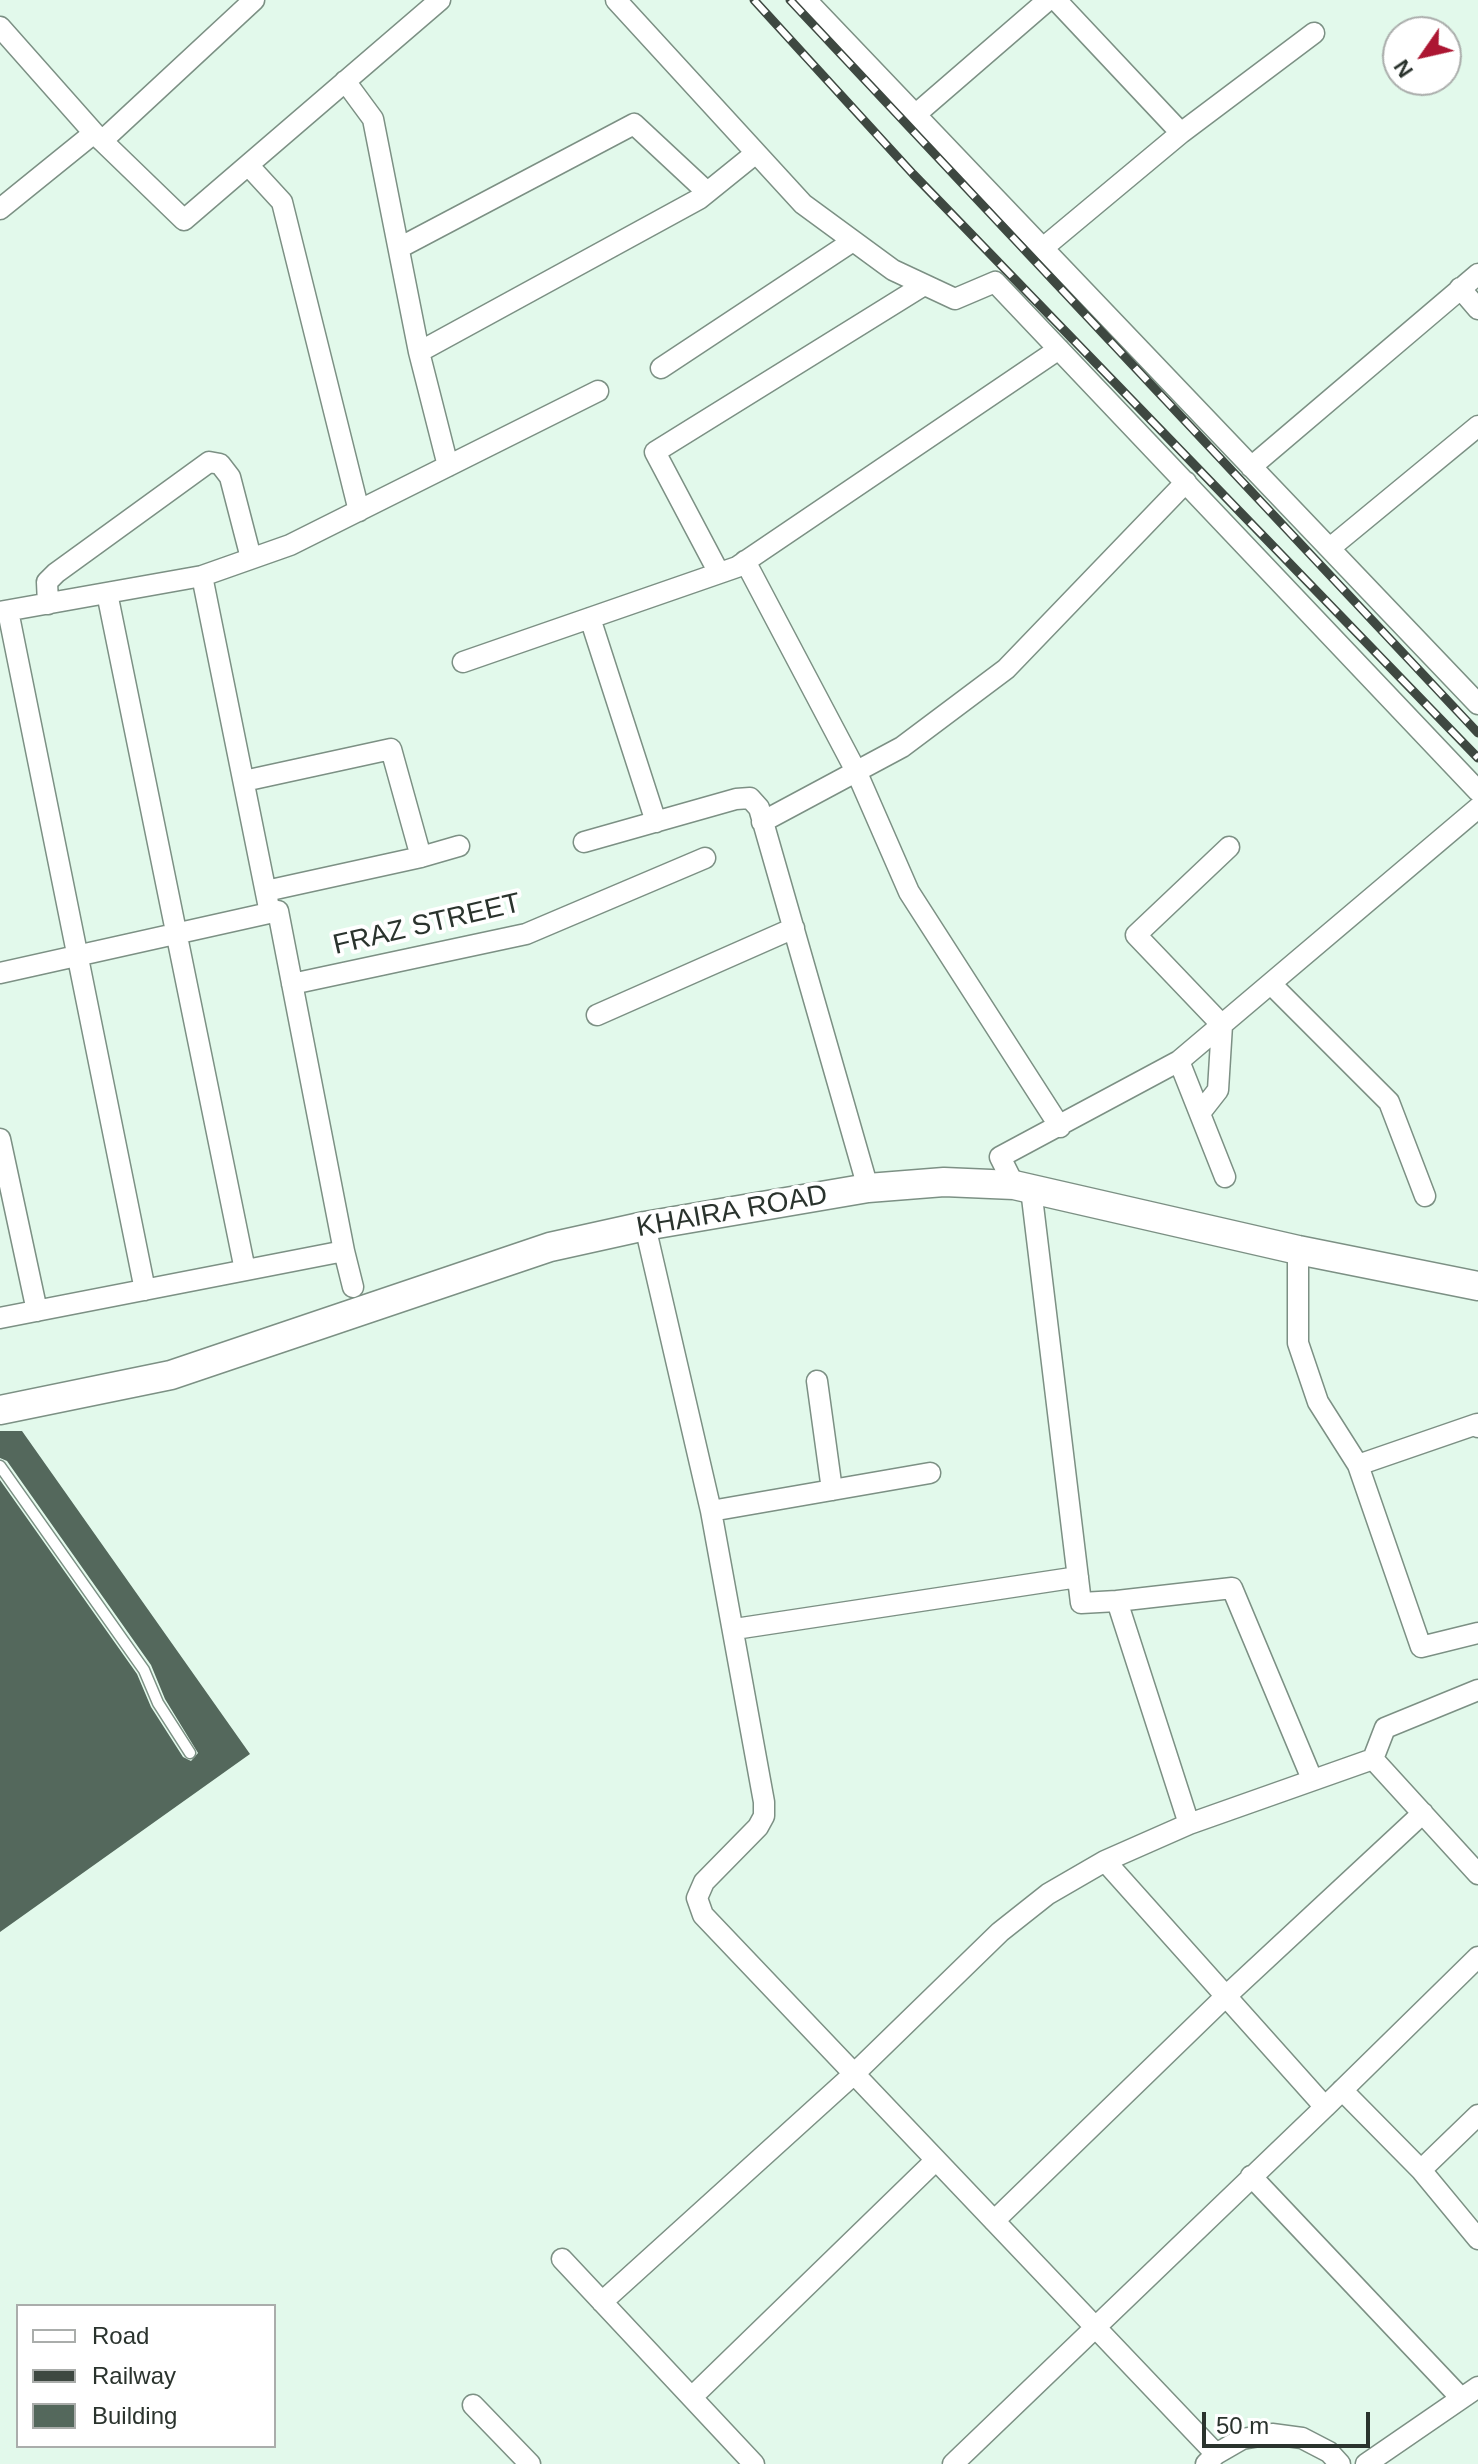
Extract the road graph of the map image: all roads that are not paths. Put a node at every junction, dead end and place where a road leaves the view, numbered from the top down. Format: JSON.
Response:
{"nodes":[{"id":1,"x":254,"y":0,"type":"edge"},
{"id":2,"x":440,"y":0,"type":"edge"},
{"id":3,"x":616,"y":0,"type":"edge"},
{"id":4,"x":806,"y":0,"type":"edge"},
{"id":5,"x":1048,"y":0,"type":"edge"},
{"id":6,"x":1056,"y":0,"type":"edge"},
{"id":7,"x":0,"y":27,"type":"edge"},
{"id":8,"x":1314,"y":33,"type":"dead end"},
{"id":9,"x":345,"y":81,"type":"junction"},
{"id":10,"x":915,"y":115,"type":"junction"},
{"id":11,"x":1181,"y":133,"type":"junction"},
{"id":12,"x":98,"y":137,"type":"junction"},
{"id":13,"x":756,"y":153,"type":"junction"},
{"id":14,"x":248,"y":165,"type":"junction"},
{"id":15,"x":707,"y":192,"type":"junction"},
{"id":16,"x":0,"y":209,"type":"edge"},
{"id":17,"x":853,"y":241,"type":"junction"},
{"id":18,"x":399,"y":248,"type":"junction"},
{"id":19,"x":1043,"y":248,"type":"junction"},
{"id":20,"x":1478,"y":274,"type":"edge"},
{"id":21,"x":924,"y":285,"type":"junction"},
{"id":22,"x":1460,"y":288,"type":"junction"},
{"id":23,"x":1478,"y":309,"type":"edge"},
{"id":24,"x":1059,"y":349,"type":"junction"},
{"id":25,"x":419,"y":352,"type":"junction"},
{"id":26,"x":661,"y":368,"type":"dead end"},
{"id":27,"x":598,"y":391,"type":"dead end"},
{"id":28,"x":1478,"y":426,"type":"edge"},
{"id":29,"x":448,"y":466,"type":"junction"},
{"id":30,"x":1251,"y":467,"type":"junction"},
{"id":31,"x":1186,"y":482,"type":"junction"},
{"id":32,"x":359,"y":511,"type":"junction"},
{"id":33,"x":1330,"y":548,"type":"junction"},
{"id":34,"x":251,"y":558,"type":"junction"},
{"id":35,"x":745,"y":561,"type":"junction"},
{"id":36,"x":719,"y":573,"type":"junction"},
{"id":37,"x":202,"y":576,"type":"junction"},
{"id":38,"x":107,"y":593,"type":"junction"},
{"id":39,"x":48,"y":604,"type":"junction"},
{"id":40,"x":4,"y":611,"type":"edge"},
{"id":41,"x":590,"y":618,"type":"junction"},
{"id":42,"x":463,"y":662,"type":"dead end"},
{"id":43,"x":1478,"y":704,"type":"edge"},
{"id":44,"x":857,"y":773,"type":"junction"},
{"id":45,"x":244,"y":781,"type":"junction"},
{"id":46,"x":1478,"y":791,"type":"edge"},
{"id":47,"x":1478,"y":808,"type":"edge"},
{"id":48,"x":656,"y":822,"type":"junction"},
{"id":49,"x":762,"y":822,"type":"junction"},
{"id":50,"x":584,"y":842,"type":"dead end"},
{"id":51,"x":459,"y":846,"type":"dead end"},
{"id":52,"x":1229,"y":847,"type":"dead end"},
{"id":53,"x":421,"y":857,"type":"junction"},
{"id":54,"x":705,"y":858,"type":"dead end"},
{"id":55,"x":266,"y":891,"type":"junction"},
{"id":56,"x":270,"y":913,"type":"junction"},
{"id":57,"x":794,"y":928,"type":"junction"},
{"id":58,"x":179,"y":934,"type":"junction"},
{"id":59,"x":78,"y":957,"type":"junction"},
{"id":60,"x":0,"y":973,"type":"edge"},
{"id":61,"x":292,"y":984,"type":"junction"},
{"id":62,"x":1271,"y":984,"type":"junction"},
{"id":63,"x":597,"y":1015,"type":"dead end"},
{"id":64,"x":1222,"y":1025,"type":"junction"},
{"id":65,"x":1179,"y":1061,"type":"junction"},
{"id":66,"x":1200,"y":1113,"type":"junction"},
{"id":67,"x":1060,"y":1127,"type":"junction"},
{"id":68,"x":0,"y":1139,"type":"edge"},
{"id":69,"x":1225,"y":1177,"type":"dead end"},
{"id":70,"x":1022,"y":1187,"type":"junction"},
{"id":71,"x":868,"y":1188,"type":"junction"},
{"id":72,"x":1425,"y":1196,"type":"dead end"},
{"id":73,"x":645,"y":1226,"type":"junction"},
{"id":74,"x":1298,"y":1250,"type":"junction"},
{"id":75,"x":344,"y":1251,"type":"junction"},
{"id":76,"x":245,"y":1270,"type":"junction"},
{"id":77,"x":1478,"y":1286,"type":"edge"},
{"id":78,"x":353,"y":1287,"type":"dead end"},
{"id":79,"x":145,"y":1290,"type":"junction"},
{"id":80,"x":37,"y":1311,"type":"junction"},
{"id":81,"x":0,"y":1318,"type":"edge"},
{"id":82,"x":817,"y":1381,"type":"dead end"},
{"id":83,"x":0,"y":1410,"type":"edge"},
{"id":84,"x":1478,"y":1427,"type":"edge"},
{"id":85,"x":1358,"y":1465,"type":"junction"},
{"id":86,"x":0,"y":1466,"type":"edge"},
{"id":87,"x":930,"y":1473,"type":"dead end"},
{"id":88,"x":832,"y":1490,"type":"junction"},
{"id":89,"x":711,"y":1511,"type":"junction"},
{"id":90,"x":1078,"y":1577,"type":"junction"},
{"id":91,"x":1117,"y":1601,"type":"junction"},
{"id":92,"x":735,"y":1629,"type":"junction"},
{"id":93,"x":1478,"y":1633,"type":"edge"},
{"id":94,"x":1478,"y":1690,"type":"edge"},
{"id":95,"x":190,"y":1753,"type":"dead end"},
{"id":96,"x":1373,"y":1759,"type":"junction"},
{"id":97,"x":1312,"y":1779,"type":"junction"},
{"id":98,"x":1423,"y":1813,"type":"junction"},
{"id":99,"x":1189,"y":1824,"type":"junction"},
{"id":100,"x":1105,"y":1861,"type":"junction"},
{"id":101,"x":1478,"y":1874,"type":"edge"},
{"id":102,"x":1478,"y":1957,"type":"edge"},
{"id":103,"x":1225,"y":1997,"type":"junction"},
{"id":104,"x":855,"y":2073,"type":"junction"},
{"id":105,"x":1342,"y":2090,"type":"junction"},
{"id":106,"x":1325,"y":2107,"type":"junction"},
{"id":107,"x":1478,"y":2115,"type":"edge"},
{"id":108,"x":935,"y":2161,"type":"junction"},
{"id":109,"x":1421,"y":2170,"type":"junction"},
{"id":110,"x":1251,"y":2176,"type":"junction"},
{"id":111,"x":994,"y":2221,"type":"junction"},
{"id":112,"x":1478,"y":2239,"type":"edge"},
{"id":113,"x":562,"y":2259,"type":"dead end"},
{"id":114,"x":602,"y":2302,"type":"junction"},
{"id":115,"x":1096,"y":2328,"type":"junction"},
{"id":116,"x":1470,"y":2393,"type":"edge"},
{"id":117,"x":692,"y":2397,"type":"junction"},
{"id":118,"x":473,"y":2405,"type":"dead end"},
{"id":119,"x":1211,"y":2459,"type":"edge"},
{"id":120,"x":530,"y":2464,"type":"edge"},
{"id":121,"x":754,"y":2464,"type":"edge"},
{"id":122,"x":953,"y":2464,"type":"edge"},
{"id":123,"x":1340,"y":2464,"type":"edge"},
{"id":124,"x":1366,"y":2464,"type":"edge"}],
"edges":[{"from":1,"to":12,"type":"street"},
{"from":2,"to":9,"type":"street"},
{"from":3,"to":13,"type":"street"},
{"from":4,"to":10,"type":"street"},
{"from":5,"to":10,"type":"street"},
{"from":6,"to":11,"type":"street"},
{"from":7,"to":12,"type":"street"},
{"from":8,"to":11,"type":"street"},
{"from":9,"to":14,"type":"street"},
{"from":9,"to":18,"type":"street"},
{"from":10,"to":19,"type":"street"},
{"from":11,"to":19,"type":"street"},
{"from":12,"to":14,"type":"street"},
{"from":12,"to":16,"type":"street"},
{"from":13,"to":15,"type":"street"},
{"from":13,"to":17,"type":"street"},
{"from":14,"to":32,"type":"street"},
{"from":15,"to":18,"type":"street"},
{"from":15,"to":25,"type":"street"},
{"from":17,"to":21,"type":"street"},
{"from":17,"to":26,"type":"street"},
{"from":18,"to":25,"type":"street"},
{"from":19,"to":30,"type":"street"},
{"from":20,"to":22,"type":"street"},
{"from":21,"to":24,"type":"street"},
{"from":21,"to":36,"type":"street"},
{"from":22,"to":23,"type":"street"},
{"from":22,"to":30,"type":"street"},
{"from":24,"to":31,"type":"street"},
{"from":24,"to":35,"type":"street"},
{"from":25,"to":29,"type":"street"},
{"from":27,"to":29,"type":"street"},
{"from":28,"to":33,"type":"street"},
{"from":29,"to":32,"type":"street"},
{"from":30,"to":33,"type":"street"},
{"from":31,"to":44,"type":"street"},
{"from":31,"to":46,"type":"street"},
{"from":32,"to":34,"type":"street"},
{"from":33,"to":43,"type":"street"},
{"from":34,"to":37,"type":"street"},
{"from":34,"to":39,"type":"street"},
{"from":35,"to":36,"type":"street"},
{"from":35,"to":44,"type":"street"},
{"from":36,"to":41,"type":"street"},
{"from":37,"to":38,"type":"street"},
{"from":37,"to":45,"type":"street"},
{"from":38,"to":39,"type":"street"},
{"from":38,"to":58,"type":"street"},
{"from":39,"to":40,"type":"street"},
{"from":40,"to":59,"type":"street"},
{"from":41,"to":42,"type":"street"},
{"from":41,"to":48,"type":"street"},
{"from":44,"to":49,"type":"street"},
{"from":44,"to":67,"type":"street"},
{"from":45,"to":53,"type":"street"},
{"from":45,"to":55,"type":"street"},
{"from":47,"to":62,"type":"street"},
{"from":48,"to":49,"type":"street"},
{"from":48,"to":50,"type":"street"},
{"from":49,"to":57,"type":"street"},
{"from":51,"to":53,"type":"street"},
{"from":52,"to":64,"type":"street"},
{"from":53,"to":55,"type":"street"},
{"from":54,"to":61,"type":"street","name":"FRAZ STREET"},
{"from":55,"to":56,"type":"street"},
{"from":56,"to":58,"type":"street"},
{"from":56,"to":61,"type":"street"},
{"from":57,"to":63,"type":"street"},
{"from":57,"to":71,"type":"street"},
{"from":58,"to":59,"type":"street"},
{"from":58,"to":76,"type":"street"},
{"from":59,"to":60,"type":"street"},
{"from":59,"to":79,"type":"street"},
{"from":61,"to":75,"type":"street"},
{"from":62,"to":64,"type":"street"},
{"from":62,"to":72,"type":"street"},
{"from":64,"to":65,"type":"street"},
{"from":64,"to":66,"type":"street"},
{"from":65,"to":66,"type":"street"},
{"from":65,"to":67,"type":"street"},
{"from":66,"to":69,"type":"street"},
{"from":67,"to":70,"type":"street"},
{"from":68,"to":80,"type":"street"},
{"from":70,"to":71,"type":"street","name":"KHAIRA ROAD"},
{"from":70,"to":74,"type":"street","name":"KHAIRA ROAD"},
{"from":70,"to":90,"type":"street"},
{"from":71,"to":73,"type":"street","name":"KHAIRA ROAD"},
{"from":73,"to":83,"type":"street","name":"KHAIRA ROAD"},
{"from":73,"to":89,"type":"street"},
{"from":74,"to":77,"type":"street","name":"KHAIRA ROAD"},
{"from":74,"to":85,"type":"street"},
{"from":75,"to":76,"type":"street"},
{"from":75,"to":78,"type":"street"},
{"from":76,"to":79,"type":"street"},
{"from":79,"to":80,"type":"street"},
{"from":80,"to":81,"type":"street"},
{"from":82,"to":88,"type":"street"},
{"from":84,"to":85,"type":"street"},
{"from":85,"to":93,"type":"street"},
{"from":86,"to":95,"type":"lane"},
{"from":87,"to":88,"type":"street"},
{"from":88,"to":89,"type":"street"},
{"from":89,"to":92,"type":"street"},
{"from":90,"to":91,"type":"street"},
{"from":90,"to":92,"type":"street"},
{"from":91,"to":97,"type":"street"},
{"from":91,"to":99,"type":"street"},
{"from":92,"to":104,"type":"street"},
{"from":94,"to":96,"type":"street"},
{"from":96,"to":97,"type":"street"},
{"from":96,"to":98,"type":"street"},
{"from":97,"to":99,"type":"street"},
{"from":98,"to":101,"type":"street"},
{"from":98,"to":103,"type":"street"},
{"from":99,"to":100,"type":"street"},
{"from":100,"to":103,"type":"street"},
{"from":100,"to":104,"type":"street"},
{"from":102,"to":105,"type":"street"},
{"from":103,"to":106,"type":"street"},
{"from":103,"to":111,"type":"street"},
{"from":104,"to":108,"type":"street"},
{"from":104,"to":114,"type":"street"},
{"from":105,"to":106,"type":"street"},
{"from":105,"to":109,"type":"street"},
{"from":106,"to":110,"type":"street"},
{"from":107,"to":109,"type":"street"},
{"from":108,"to":111,"type":"street"},
{"from":108,"to":117,"type":"street"},
{"from":109,"to":112,"type":"street"},
{"from":110,"to":115,"type":"street"},
{"from":110,"to":116,"type":"street"},
{"from":111,"to":115,"type":"street"},
{"from":113,"to":114,"type":"street"},
{"from":114,"to":117,"type":"street"},
{"from":115,"to":119,"type":"street"},
{"from":115,"to":122,"type":"street"},
{"from":116,"to":124,"type":"street"},
{"from":117,"to":121,"type":"street"},
{"from":118,"to":120,"type":"street"},
{"from":119,"to":123,"type":"street"}]}
